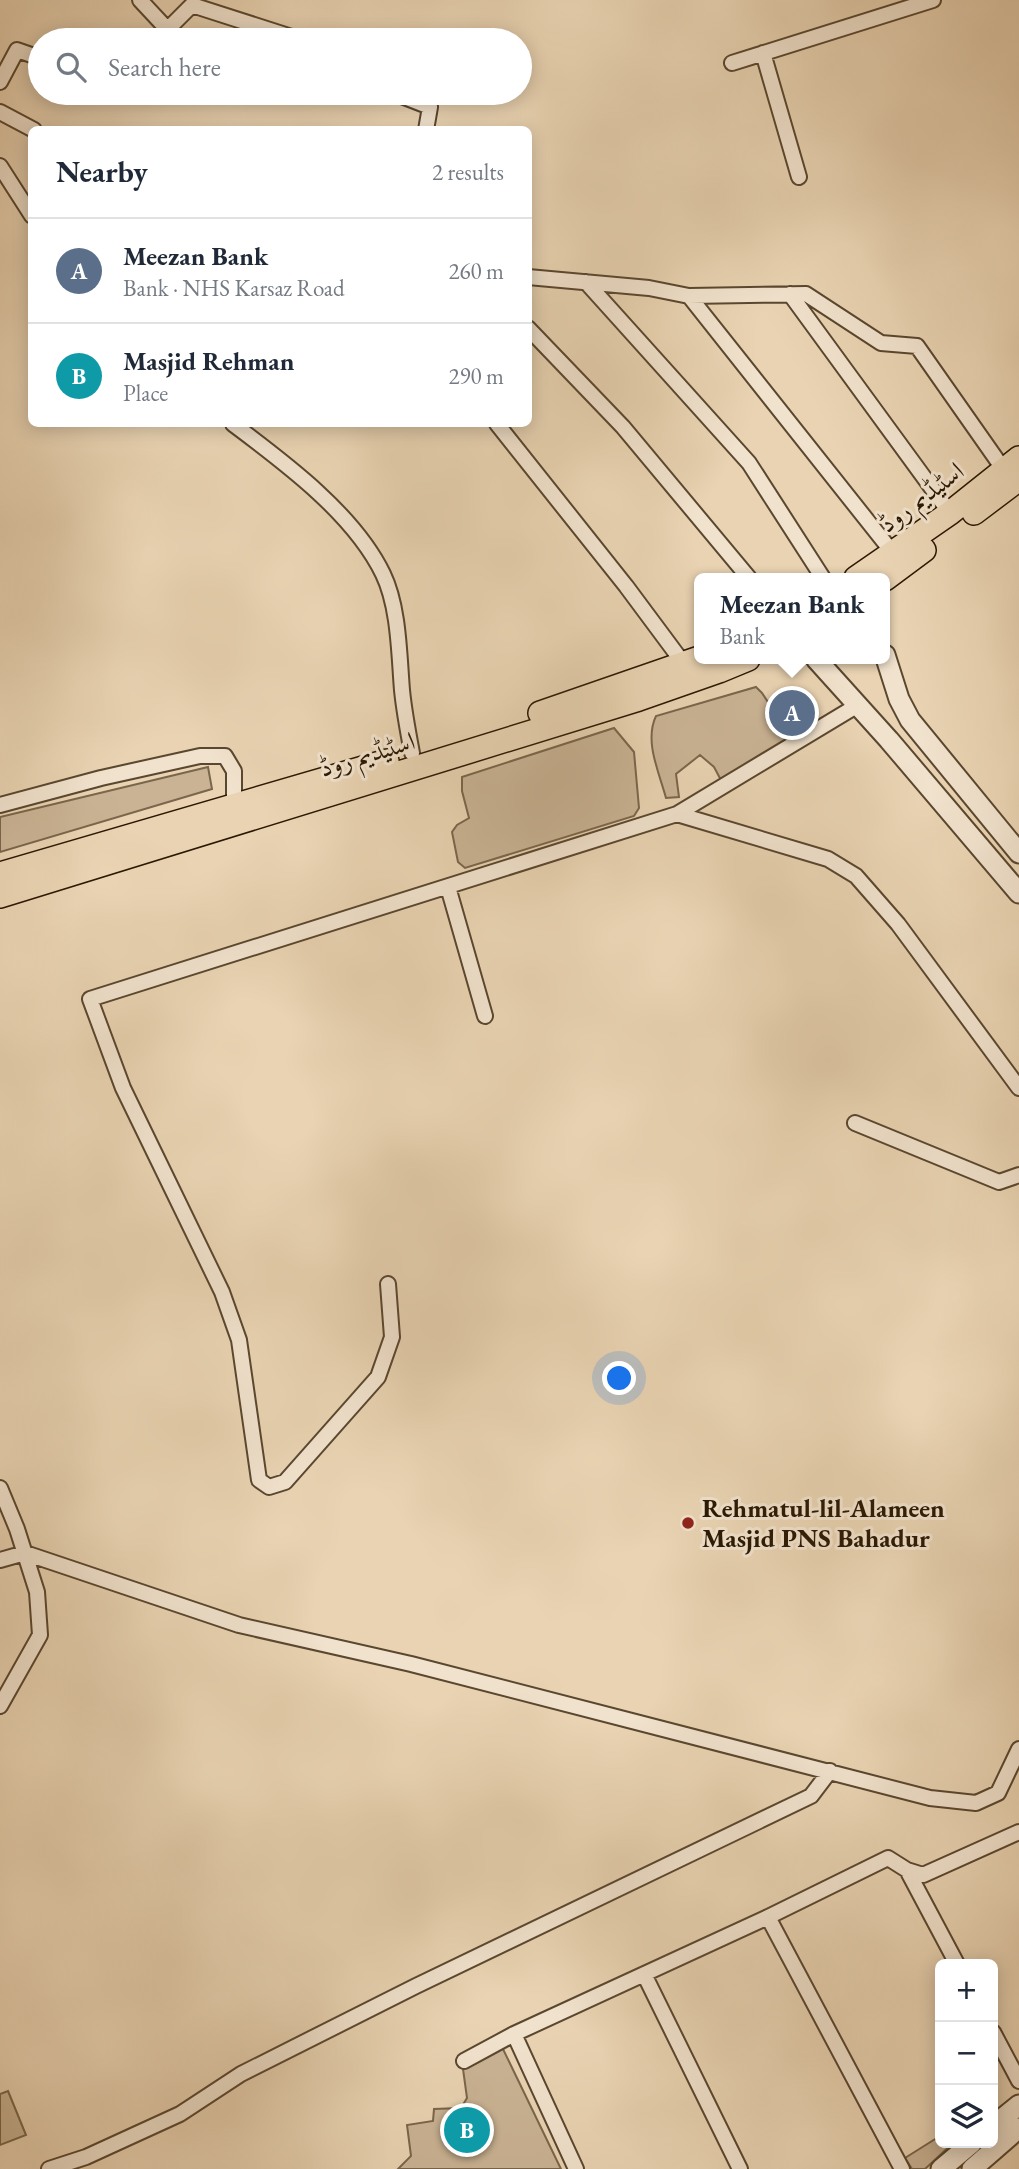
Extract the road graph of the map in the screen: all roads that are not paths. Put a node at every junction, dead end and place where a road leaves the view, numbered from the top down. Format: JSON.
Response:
{"nodes":[{"id":1,"x":140,"y":0,"type":"edge"},
{"id":2,"x":933,"y":0,"type":"edge"},
{"id":3,"x":166,"y":28,"type":"edge"},
{"id":4,"x":168,"y":28,"type":"edge"},
{"id":5,"x":264,"y":28,"type":"edge"},
{"id":6,"x":763,"y":53,"type":"junction"},
{"id":7,"x":28,"y":54,"type":"edge"},
{"id":8,"x":732,"y":63,"type":"dead end"},
{"id":9,"x":0,"y":82,"type":"edge"},
{"id":10,"x":425,"y":105,"type":"edge"},
{"id":11,"x":0,"y":112,"type":"edge"},
{"id":12,"x":427,"y":126,"type":"edge"},
{"id":13,"x":28,"y":127,"type":"edge"},
{"id":14,"x":0,"y":166,"type":"edge"},
{"id":15,"x":799,"y":177,"type":"dead end"},
{"id":16,"x":28,"y":210,"type":"edge"},
{"id":17,"x":532,"y":277,"type":"edge"},
{"id":18,"x":586,"y":282,"type":"junction"},
{"id":19,"x":790,"y":294,"type":"junction"},
{"id":20,"x":689,"y":296,"type":"junction"},
{"id":21,"x":532,"y":332,"type":"edge"},
{"id":22,"x":237,"y":427,"type":"edge"},
{"id":23,"x":499,"y":427,"type":"edge"},
{"id":24,"x":1014,"y":469,"type":"edge"},
{"id":25,"x":950,"y":513,"type":"junction"},
{"id":26,"x":893,"y":553,"type":"junction"},
{"id":27,"x":745,"y":573,"type":"edge"},
{"id":28,"x":821,"y":573,"type":"edge"},
{"id":29,"x":863,"y":573,"type":"edge"},
{"id":30,"x":890,"y":575,"type":"edge"},
{"id":31,"x":691,"y":661,"type":"edge"},
{"id":32,"x":736,"y":664,"type":"edge"},
{"id":33,"x":821,"y":664,"type":"edge"},
{"id":34,"x":888,"y":664,"type":"edge"},
{"id":35,"x":858,"y":705,"type":"junction"},
{"id":36,"x":910,"y":720,"type":"junction"},
{"id":37,"x":889,"y":740,"type":"junction"},
{"id":38,"x":412,"y":754,"type":"junction"},
{"id":39,"x":0,"y":805,"type":"edge"},
{"id":40,"x":234,"y":805,"type":"junction"},
{"id":41,"x":677,"y":814,"type":"junction"},
{"id":42,"x":1019,"y":853,"type":"edge"},
{"id":43,"x":0,"y":874,"type":"edge"},
{"id":44,"x":448,"y":887,"type":"junction"},
{"id":45,"x":1019,"y":893,"type":"edge"},
{"id":46,"x":0,"y":896,"type":"edge"},
{"id":47,"x":485,"y":1016,"type":"dead end"},
{"id":48,"x":1019,"y":1088,"type":"edge"},
{"id":49,"x":855,"y":1123,"type":"dead end"},
{"id":50,"x":1019,"y":1175,"type":"edge"},
{"id":51,"x":388,"y":1284,"type":"dead end"},
{"id":52,"x":0,"y":1488,"type":"edge"},
{"id":53,"x":25,"y":1553,"type":"junction"},
{"id":54,"x":0,"y":1560,"type":"edge"},
{"id":55,"x":0,"y":1706,"type":"edge"},
{"id":56,"x":1019,"y":1749,"type":"edge"},
{"id":57,"x":830,"y":1771,"type":"junction"},
{"id":58,"x":1019,"y":1832,"type":"edge"},
{"id":59,"x":907,"y":1870,"type":"junction"},
{"id":60,"x":768,"y":1917,"type":"junction"},
{"id":61,"x":954,"y":1959,"type":"edge"},
{"id":62,"x":644,"y":1974,"type":"junction"},
{"id":63,"x":514,"y":2034,"type":"junction"},
{"id":64,"x":998,"y":2041,"type":"edge"},
{"id":65,"x":464,"y":2060,"type":"dead end"},
{"id":66,"x":1019,"y":2081,"type":"edge"},
{"id":67,"x":1019,"y":2105,"type":"edge"},
{"id":68,"x":998,"y":2122,"type":"edge"},
{"id":69,"x":1019,"y":2128,"type":"edge"},
{"id":70,"x":998,"y":2140,"type":"edge"},
{"id":71,"x":966,"y":2148,"type":"edge"},
{"id":72,"x":986,"y":2148,"type":"edge"},
{"id":73,"x":49,"y":2169,"type":"edge"},
{"id":74,"x":576,"y":2169,"type":"edge"},
{"id":75,"x":740,"y":2169,"type":"edge"},
{"id":76,"x":902,"y":2169,"type":"edge"},
{"id":77,"x":941,"y":2169,"type":"edge"},
{"id":78,"x":972,"y":2169,"type":"edge"}],
"edges":[{"from":1,"to":3,"type":"street"},
{"from":2,"to":6,"type":"street"},
{"from":4,"to":5,"type":"street"},
{"from":6,"to":8,"type":"street"},
{"from":6,"to":15,"type":"street"},
{"from":7,"to":9,"type":"street"},
{"from":10,"to":12,"type":"street"},
{"from":11,"to":13,"type":"street"},
{"from":14,"to":16,"type":"street"},
{"from":17,"to":18,"type":"street"},
{"from":18,"to":20,"type":"street"},
{"from":18,"to":28,"type":"street"},
{"from":19,"to":20,"type":"street"},
{"from":19,"to":24,"type":"street"},
{"from":19,"to":25,"type":"street"},
{"from":20,"to":26,"type":"street"},
{"from":21,"to":27,"type":"street"},
{"from":22,"to":38,"type":"street"},
{"from":23,"to":31,"type":"street"},
{"from":24,"to":25,"type":"main road","name":"اسٹیڈیم روڈ"},
{"from":24,"to":30,"type":"main road","name":"اسٹیڈیم روڈ"},
{"from":25,"to":26,"type":"main road","name":"اسٹیڈیم روڈ"},
{"from":26,"to":29,"type":"main road","name":"اسٹیڈیم روڈ"},
{"from":31,"to":38,"type":"main road","name":"اسٹیڈیم روڈ"},
{"from":32,"to":46,"type":"main road","name":"اسٹیڈیم روڈ"},
{"from":33,"to":35,"type":"street"},
{"from":34,"to":36,"type":"street"},
{"from":35,"to":37,"type":"street"},
{"from":35,"to":41,"type":"street"},
{"from":36,"to":37,"type":"street"},
{"from":36,"to":42,"type":"street"},
{"from":37,"to":45,"type":"street"},
{"from":38,"to":40,"type":"main road","name":"اسٹیڈیم روڈ"},
{"from":39,"to":40,"type":"street"},
{"from":40,"to":43,"type":"main road","name":"اسٹیڈیم روڈ"},
{"from":41,"to":44,"type":"street"},
{"from":41,"to":48,"type":"street"},
{"from":44,"to":47,"type":"street"},
{"from":44,"to":51,"type":"street"},
{"from":49,"to":50,"type":"street"},
{"from":52,"to":53,"type":"street"},
{"from":53,"to":54,"type":"street"},
{"from":53,"to":55,"type":"street"},
{"from":53,"to":57,"type":"street"},
{"from":56,"to":57,"type":"street"},
{"from":57,"to":73,"type":"street"},
{"from":58,"to":59,"type":"street"},
{"from":59,"to":60,"type":"street"},
{"from":59,"to":61,"type":"street"},
{"from":60,"to":62,"type":"street"},
{"from":60,"to":76,"type":"street"},
{"from":62,"to":63,"type":"street"},
{"from":62,"to":75,"type":"street"},
{"from":63,"to":65,"type":"street"},
{"from":63,"to":74,"type":"street"},
{"from":64,"to":66,"type":"street"},
{"from":67,"to":68,"type":"street"},
{"from":69,"to":70,"type":"street"},
{"from":71,"to":77,"type":"street"},
{"from":72,"to":78,"type":"street"}]}
